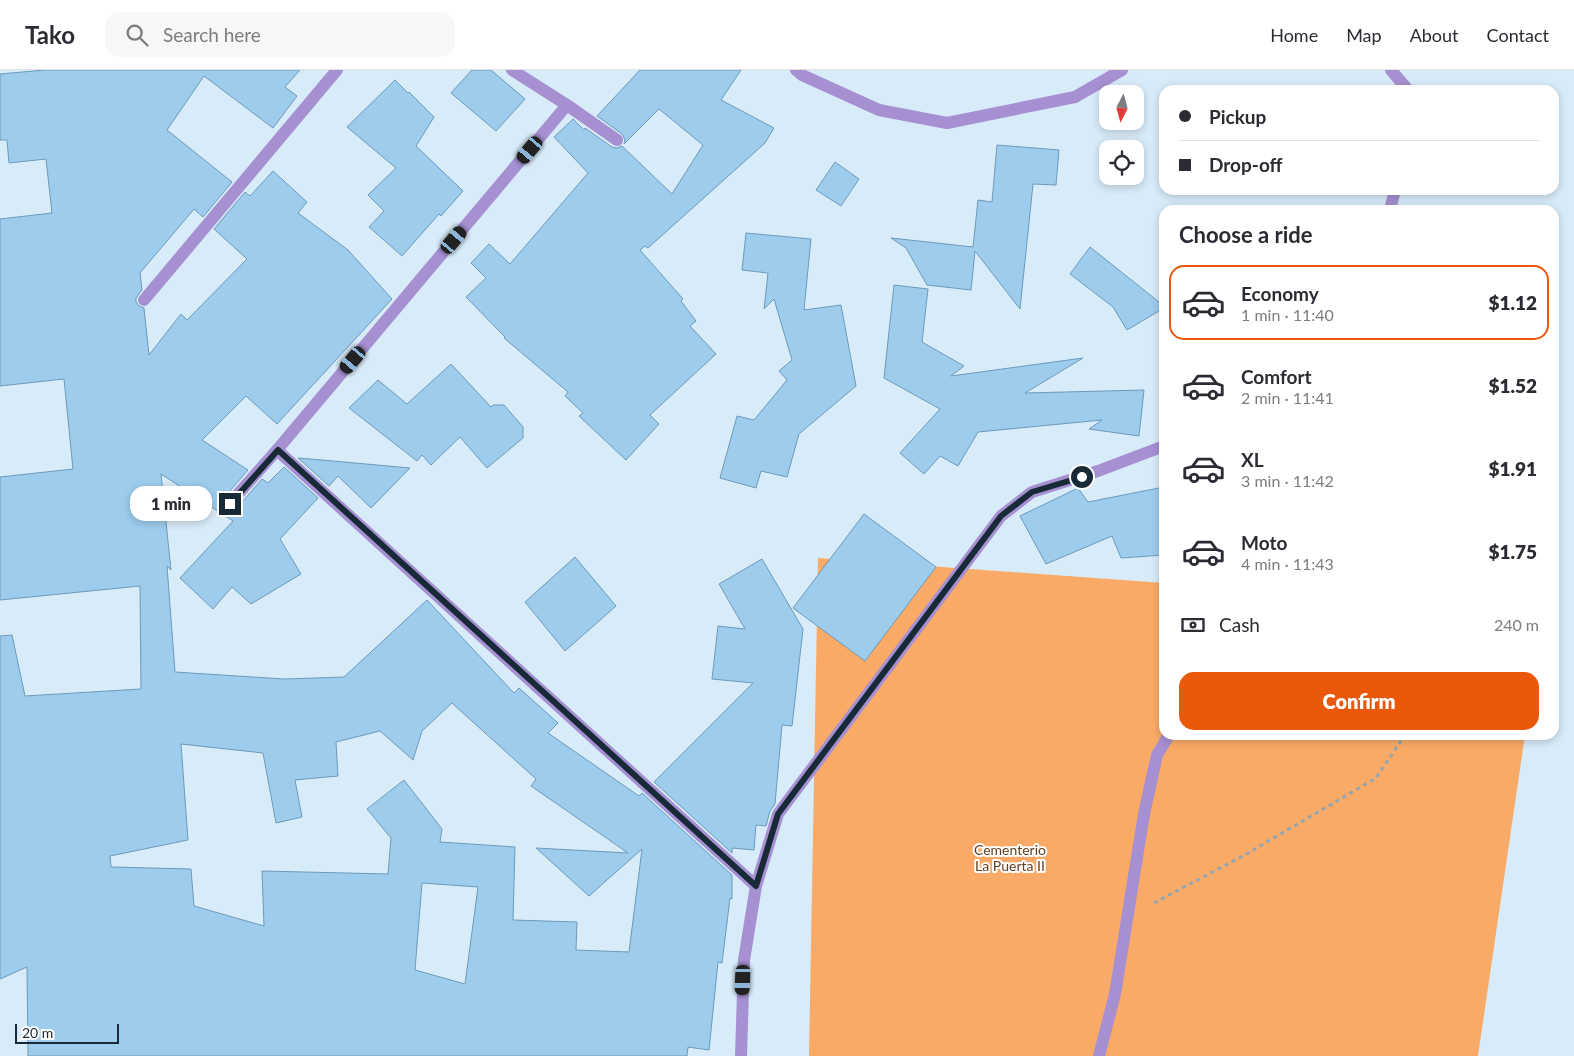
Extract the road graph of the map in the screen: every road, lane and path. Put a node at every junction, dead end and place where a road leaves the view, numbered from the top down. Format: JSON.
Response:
{"nodes":[{"id":1,"x":337,"y":70,"type":"edge"},
{"id":2,"x":512,"y":70,"type":"edge"},
{"id":3,"x":796,"y":70,"type":"edge"},
{"id":4,"x":1122,"y":70,"type":"edge"},
{"id":5,"x":1391,"y":70,"type":"edge"},
{"id":6,"x":1404,"y":85,"type":"edge"},
{"id":7,"x":567,"y":105,"type":"junction"},
{"id":8,"x":617,"y":140,"type":"dead end"},
{"id":9,"x":144,"y":300,"type":"dead end"},
{"id":10,"x":1159,"y":448,"type":"edge"},
{"id":11,"x":278,"y":450,"type":"junction"},
{"id":12,"x":230,"y":504,"type":"dead end"},
{"id":13,"x":1166,"y":740,"type":"edge"},
{"id":14,"x":1402,"y":740,"type":"edge"},
{"id":15,"x":756,"y":886,"type":"junction"},
{"id":16,"x":1127,"y":917,"type":"junction"},
{"id":17,"x":740,"y":1056,"type":"edge"},
{"id":18,"x":1099,"y":1056,"type":"edge"}],
"edges":[{"from":1,"to":9,"type":"street"},
{"from":2,"to":7,"type":"street"},
{"from":3,"to":4,"type":"street"},
{"from":5,"to":6,"type":"street"},
{"from":7,"to":8,"type":"street"},
{"from":7,"to":11,"type":"street"},
{"from":10,"to":15,"type":"street"},
{"from":11,"to":12,"type":"street"},
{"from":11,"to":15,"type":"street"},
{"from":13,"to":16,"type":"street"},
{"from":14,"to":16,"type":"path"},
{"from":15,"to":17,"type":"street"},
{"from":16,"to":18,"type":"street"}]}
